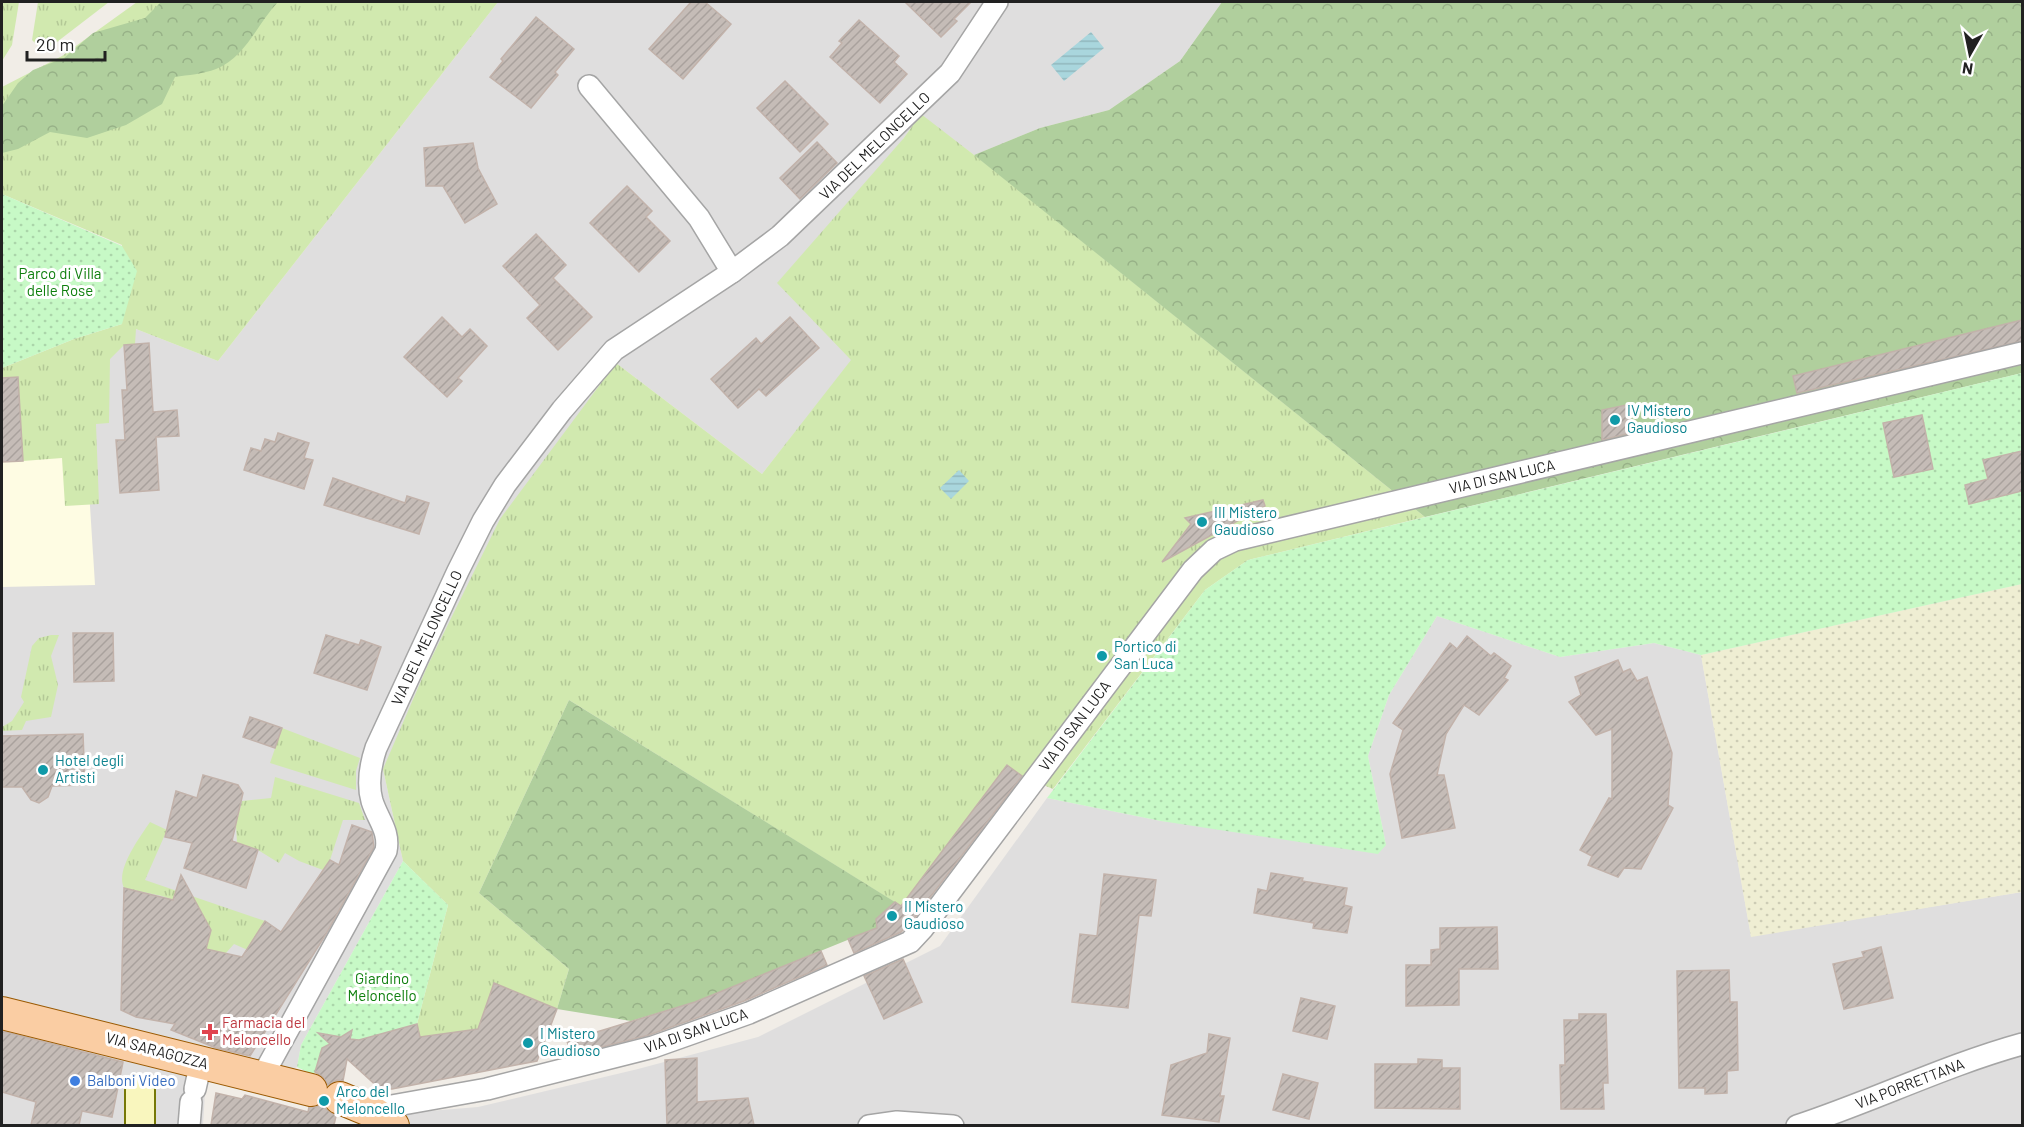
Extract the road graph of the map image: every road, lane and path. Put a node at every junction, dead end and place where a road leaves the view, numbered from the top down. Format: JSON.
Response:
{"nodes":[{"id":1,"x":997,"y":2,"type":"edge"},
{"id":2,"x":589,"y":86,"type":"dead end"},
{"id":3,"x":732,"y":272,"type":"junction"},
{"id":4,"x":2022,"y":353,"type":"edge"},
{"id":5,"x":2,"y":1013,"type":"edge"},
{"id":6,"x":2022,"y":1044,"type":"edge"},
{"id":7,"x":143,"y":1072,"type":"junction"},
{"id":8,"x":262,"y":1077,"type":"junction"},
{"id":9,"x":196,"y":1084,"type":"junction"},
{"id":10,"x":381,"y":1118,"type":"edge"},
{"id":11,"x":140,"y":1125,"type":"edge"},
{"id":12,"x":189,"y":1125,"type":"edge"},
{"id":13,"x":869,"y":1125,"type":"edge"},
{"id":14,"x":953,"y":1125,"type":"edge"},
{"id":15,"x":1797,"y":1125,"type":"edge"}],
"edges":[{"from":1,"to":3,"type":"street","name":"VIA DEL MELONCELLO"},
{"from":2,"to":3,"type":"street"},
{"from":3,"to":8,"type":"street","name":"VIA DEL MELONCELLO"},
{"from":4,"to":10,"type":"street","name":"VIA DI SAN LUCA"},
{"from":5,"to":7,"type":"main road","name":"VIA SARAGOZZA"},
{"from":6,"to":15,"type":"street","name":"VIA PORRETTANA"},
{"from":7,"to":9,"type":"main road","name":"VIA SARAGOZZA"},
{"from":7,"to":11,"type":"street"},
{"from":8,"to":9,"type":"main road","name":"VIA SARAGOZZA"},
{"from":8,"to":10,"type":"main road","name":"VIA SARAGOZZA"},
{"from":9,"to":12,"type":"street"},
{"from":13,"to":14,"type":"street"}]}
